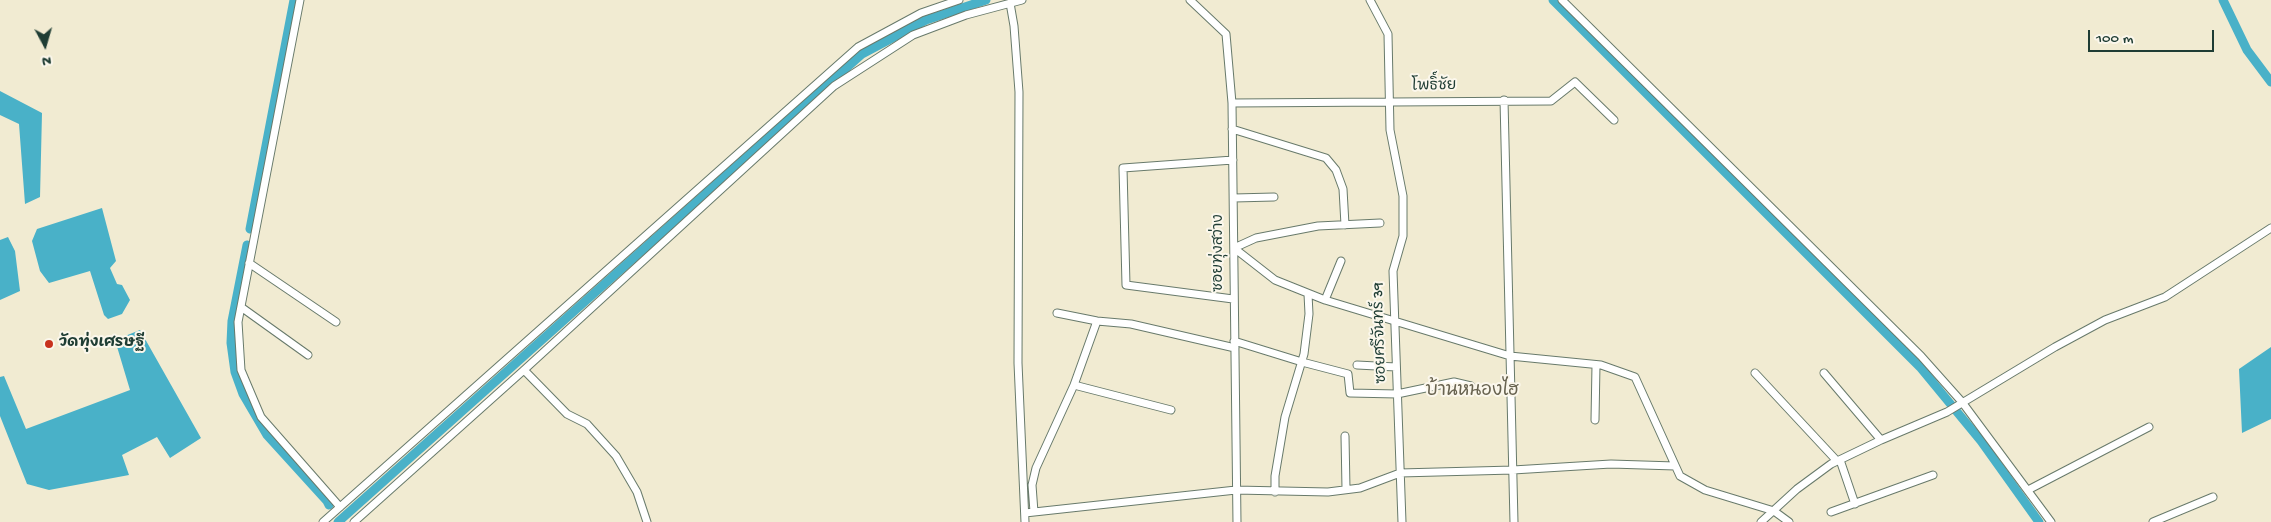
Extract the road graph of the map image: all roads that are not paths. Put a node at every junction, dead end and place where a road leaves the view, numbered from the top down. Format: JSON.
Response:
{"nodes":[{"id":1,"x":300,"y":0,"type":"edge"},
{"id":2,"x":959,"y":0,"type":"edge"},
{"id":3,"x":1022,"y":0,"type":"edge"},
{"id":4,"x":1190,"y":0,"type":"edge"},
{"id":5,"x":1370,"y":0,"type":"edge"},
{"id":6,"x":1562,"y":0,"type":"edge"},
{"id":7,"x":1010,"y":3,"type":"junction"},
{"id":8,"x":1504,"y":100,"type":"junction"},
{"id":9,"x":1391,"y":102,"type":"junction"},
{"id":10,"x":1232,"y":103,"type":"junction"},
{"id":11,"x":1614,"y":120,"type":"dead end"},
{"id":12,"x":1232,"y":129,"type":"junction"},
{"id":13,"x":1232,"y":160,"type":"junction"},
{"id":14,"x":1274,"y":197,"type":"dead end"},
{"id":15,"x":1234,"y":198,"type":"junction"},
{"id":16,"x":1380,"y":223,"type":"dead end"},
{"id":17,"x":1345,"y":225,"type":"junction"},
{"id":18,"x":2271,"y":228,"type":"edge"},
{"id":19,"x":1234,"y":248,"type":"junction"},
{"id":20,"x":1341,"y":261,"type":"dead end"},
{"id":21,"x":249,"y":263,"type":"junction"},
{"id":22,"x":1308,"y":294,"type":"junction"},
{"id":23,"x":1233,"y":299,"type":"junction"},
{"id":24,"x":1325,"y":300,"type":"junction"},
{"id":25,"x":241,"y":307,"type":"junction"},
{"id":26,"x":1058,"y":313,"type":"dead end"},
{"id":27,"x":1394,"y":320,"type":"junction"},
{"id":28,"x":1097,"y":321,"type":"junction"},
{"id":29,"x":336,"y":322,"type":"dead end"},
{"id":30,"x":1235,"y":344,"type":"junction"},
{"id":31,"x":308,"y":355,"type":"dead end"},
{"id":32,"x":1510,"y":356,"type":"junction"},
{"id":33,"x":1302,"y":362,"type":"junction"},
{"id":34,"x":1596,"y":365,"type":"junction"},
{"id":35,"x":1356,"y":366,"type":"dead end"},
{"id":36,"x":1396,"y":367,"type":"junction"},
{"id":37,"x":524,"y":370,"type":"junction"},
{"id":38,"x":1755,"y":373,"type":"dead end"},
{"id":39,"x":1824,"y":373,"type":"dead end"},
{"id":40,"x":1074,"y":385,"type":"junction"},
{"id":41,"x":1471,"y":386,"type":"dead end"},
{"id":42,"x":1397,"y":394,"type":"junction"},
{"id":43,"x":1959,"y":404,"type":"junction"},
{"id":44,"x":1171,"y":410,"type":"dead end"},
{"id":45,"x":1595,"y":420,"type":"dead end"},
{"id":46,"x":2149,"y":427,"type":"dead end"},
{"id":47,"x":1345,"y":436,"type":"dead end"},
{"id":48,"x":1881,"y":440,"type":"junction"},
{"id":49,"x":1838,"y":460,"type":"junction"},
{"id":50,"x":1675,"y":466,"type":"junction"},
{"id":51,"x":1513,"y":470,"type":"junction"},
{"id":52,"x":1400,"y":473,"type":"junction"},
{"id":53,"x":1933,"y":475,"type":"dead end"},
{"id":54,"x":1346,"y":489,"type":"junction"},
{"id":55,"x":1236,"y":490,"type":"junction"},
{"id":56,"x":2028,"y":490,"type":"junction"},
{"id":57,"x":1275,"y":492,"type":"junction"},
{"id":58,"x":2213,"y":497,"type":"dead end"},
{"id":59,"x":1855,"y":504,"type":"junction"},
{"id":60,"x":340,"y":507,"type":"junction"},
{"id":61,"x":1774,"y":511,"type":"junction"},
{"id":62,"x":1034,"y":512,"type":"junction"},
{"id":63,"x":1831,"y":512,"type":"dead end"},
{"id":64,"x":1025,"y":513,"type":"junction"},
{"id":65,"x":323,"y":522,"type":"edge"},
{"id":66,"x":354,"y":522,"type":"edge"},
{"id":67,"x":647,"y":522,"type":"edge"},
{"id":68,"x":1025,"y":522,"type":"edge"},
{"id":69,"x":1237,"y":522,"type":"edge"},
{"id":70,"x":1402,"y":522,"type":"edge"},
{"id":71,"x":1514,"y":522,"type":"edge"},
{"id":72,"x":1761,"y":522,"type":"edge"},
{"id":73,"x":1789,"y":522,"type":"edge"},
{"id":74,"x":2050,"y":522,"type":"edge"},
{"id":75,"x":2153,"y":522,"type":"edge"}],
"edges":[{"from":1,"to":21,"type":"street"},
{"from":2,"to":60,"type":"street"},
{"from":3,"to":7,"type":"street"},
{"from":4,"to":10,"type":"street","name":"ซอยทุ่งสว่าง"},
{"from":5,"to":9,"type":"street","name":"ซอยศรีจันทร์ 39"},
{"from":6,"to":43,"type":"street"},
{"from":7,"to":37,"type":"street"},
{"from":7,"to":64,"type":"street"},
{"from":8,"to":9,"type":"street","name":"โพธิ์ชัย"},
{"from":8,"to":11,"type":"street","name":"โพธิ์ชัย"},
{"from":8,"to":32,"type":"street"},
{"from":9,"to":10,"type":"street","name":"โพธิ์ชัย"},
{"from":9,"to":27,"type":"street","name":"ซอยศรีจันทร์ 39"},
{"from":10,"to":12,"type":"street","name":"ซอยทุ่งสว่าง"},
{"from":12,"to":13,"type":"street","name":"ซอยทุ่งสว่าง"},
{"from":12,"to":17,"type":"street"},
{"from":13,"to":15,"type":"street","name":"ซอยทุ่งสว่าง"},
{"from":13,"to":23,"type":"street"},
{"from":14,"to":15,"type":"street"},
{"from":15,"to":19,"type":"street","name":"ซอยทุ่งสว่าง"},
{"from":16,"to":17,"type":"street"},
{"from":17,"to":19,"type":"street"},
{"from":18,"to":43,"type":"street"},
{"from":19,"to":22,"type":"street"},
{"from":19,"to":23,"type":"street","name":"ซอยทุ่งสว่าง"},
{"from":20,"to":24,"type":"street"},
{"from":21,"to":25,"type":"street"},
{"from":21,"to":29,"type":"street"},
{"from":22,"to":24,"type":"street"},
{"from":22,"to":33,"type":"street"},
{"from":23,"to":30,"type":"street","name":"ซอยทุ่งสว่าง"},
{"from":24,"to":27,"type":"street"},
{"from":25,"to":31,"type":"street"},
{"from":25,"to":60,"type":"street"},
{"from":26,"to":28,"type":"street"},
{"from":27,"to":32,"type":"street"},
{"from":27,"to":36,"type":"street","name":"ซอยศรีจันทร์ 39"},
{"from":28,"to":30,"type":"street"},
{"from":28,"to":40,"type":"street"},
{"from":30,"to":33,"type":"street"},
{"from":30,"to":55,"type":"street","name":"ซอยทุ่งสว่าง"},
{"from":32,"to":34,"type":"street"},
{"from":32,"to":51,"type":"street"},
{"from":33,"to":42,"type":"street"},
{"from":33,"to":57,"type":"street"},
{"from":34,"to":45,"type":"street"},
{"from":34,"to":50,"type":"street"},
{"from":35,"to":36,"type":"street"},
{"from":36,"to":42,"type":"street","name":"ซอยศรีจันทร์ 39"},
{"from":37,"to":66,"type":"street"},
{"from":37,"to":67,"type":"street"},
{"from":38,"to":49,"type":"street"},
{"from":39,"to":48,"type":"street"},
{"from":40,"to":44,"type":"street"},
{"from":40,"to":62,"type":"street"},
{"from":41,"to":42,"type":"street"},
{"from":42,"to":52,"type":"street","name":"ซอยศรีจันทร์ 39"},
{"from":43,"to":48,"type":"street"},
{"from":43,"to":56,"type":"street"},
{"from":46,"to":56,"type":"street"},
{"from":47,"to":54,"type":"street"},
{"from":48,"to":49,"type":"street"},
{"from":49,"to":59,"type":"street"},
{"from":49,"to":61,"type":"street"},
{"from":50,"to":51,"type":"street"},
{"from":50,"to":61,"type":"street"},
{"from":51,"to":52,"type":"street"},
{"from":51,"to":71,"type":"street"},
{"from":52,"to":54,"type":"street"},
{"from":52,"to":70,"type":"street","name":"ซอยศรีจันทร์ 39"},
{"from":53,"to":59,"type":"street"},
{"from":54,"to":57,"type":"street"},
{"from":55,"to":57,"type":"street"},
{"from":55,"to":62,"type":"street"},
{"from":55,"to":69,"type":"street","name":"ซอยทุ่งสว่าง"},
{"from":56,"to":74,"type":"street"},
{"from":58,"to":75,"type":"street"},
{"from":59,"to":63,"type":"street"},
{"from":60,"to":65,"type":"street"},
{"from":61,"to":72,"type":"street"},
{"from":61,"to":73,"type":"street"},
{"from":62,"to":64,"type":"street"},
{"from":64,"to":68,"type":"street"}]}
